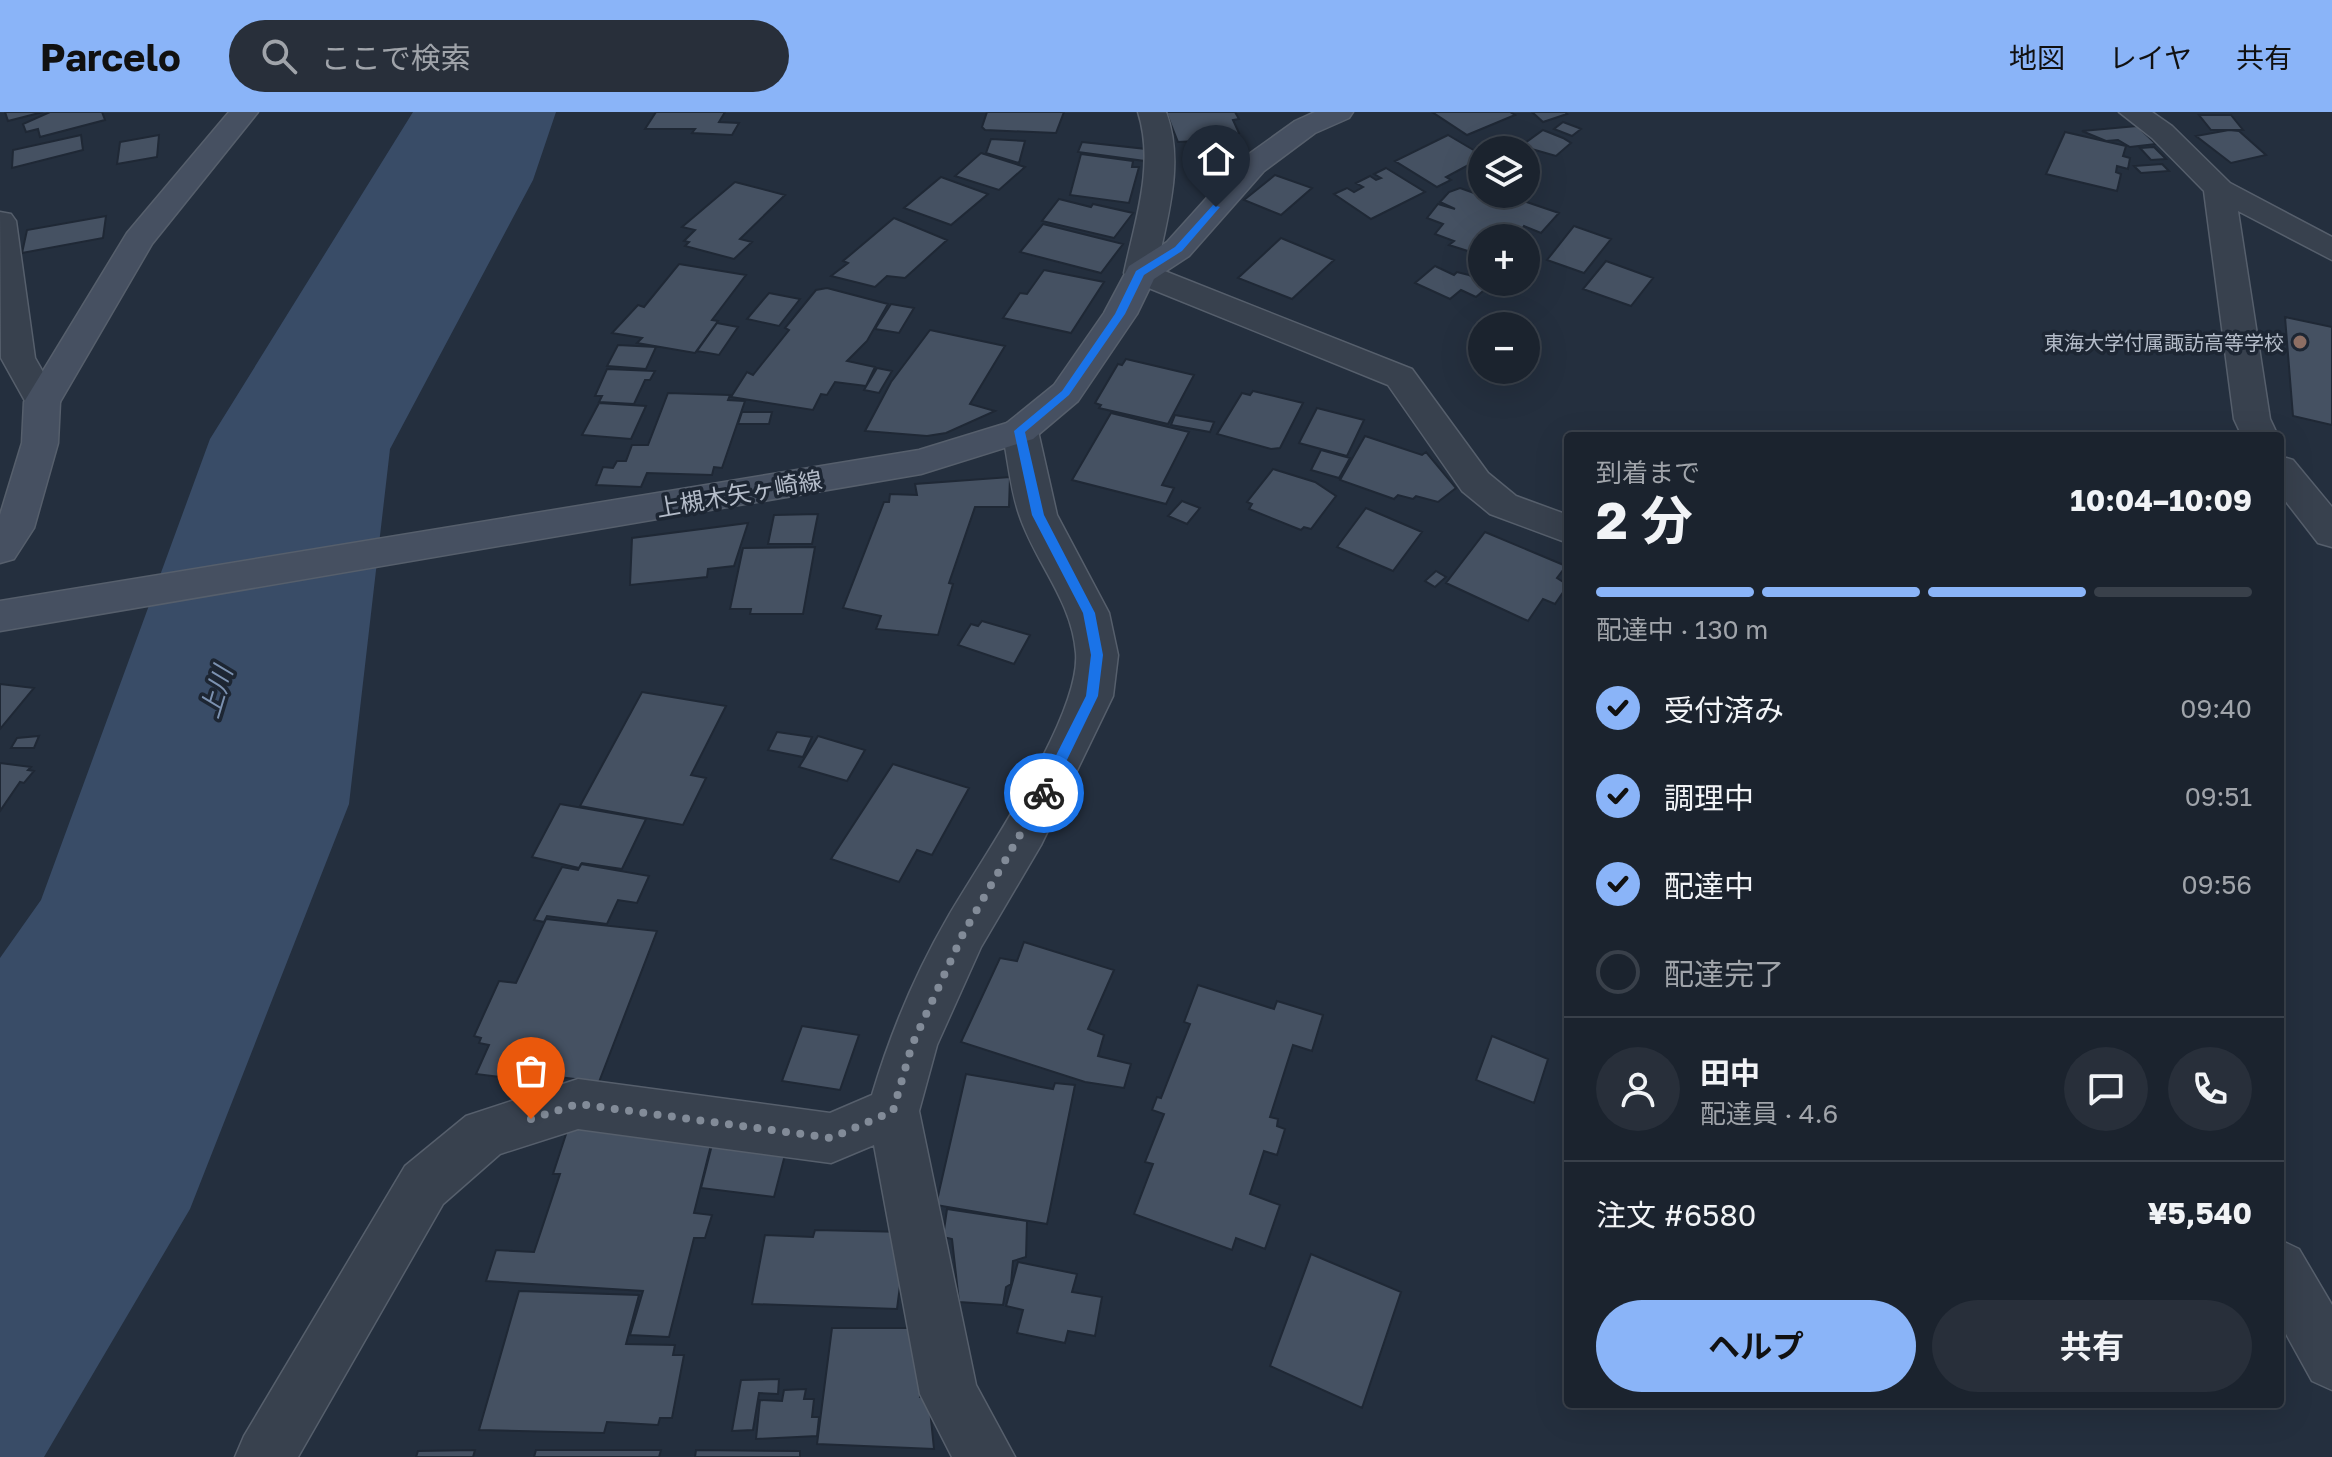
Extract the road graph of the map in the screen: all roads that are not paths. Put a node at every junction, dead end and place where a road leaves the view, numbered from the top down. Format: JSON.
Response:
{"nodes":[{"id":1,"x":244,"y":112,"type":"edge"},
{"id":2,"x":1152,"y":112,"type":"edge"},
{"id":3,"x":1339,"y":112,"type":"edge"},
{"id":4,"x":2133,"y":112,"type":"edge"},
{"id":5,"x":2219,"y":189,"type":"junction"},
{"id":6,"x":0,"y":221,"type":"edge"},
{"id":7,"x":2332,"y":250,"type":"edge"},
{"id":8,"x":1140,"y":273,"type":"junction"},
{"id":9,"x":42,"y":402,"type":"junction"},
{"id":10,"x":1020,"y":431,"type":"junction"},
{"id":11,"x":2258,"y":432,"type":"edge"},
{"id":12,"x":2284,"y":474,"type":"edge"},
{"id":13,"x":1564,"y":528,"type":"edge"},
{"id":14,"x":2332,"y":533,"type":"edge"},
{"id":15,"x":0,"y":549,"type":"edge"},
{"id":16,"x":0,"y":616,"type":"edge"},
{"id":17,"x":893,"y":1111,"type":"junction"},
{"id":18,"x":2284,"y":1275,"type":"edge"},
{"id":19,"x":2332,"y":1361,"type":"edge"},
{"id":20,"x":265,"y":1457,"type":"edge"},
{"id":21,"x":985,"y":1457,"type":"edge"}],
"edges":[{"from":1,"to":9,"type":"main road"},
{"from":2,"to":8,"type":"street"},
{"from":3,"to":8,"type":"main road"},
{"from":4,"to":5,"type":"street"},
{"from":5,"to":7,"type":"street"},
{"from":5,"to":11,"type":"street"},
{"from":6,"to":9,"type":"street"},
{"from":8,"to":10,"type":"main road","name":"上槻木矢ヶ崎線"},
{"from":8,"to":13,"type":"street"},
{"from":9,"to":15,"type":"main road"},
{"from":10,"to":16,"type":"main road","name":"上槻木矢ヶ崎線"},
{"from":10,"to":17,"type":"street"},
{"from":12,"to":14,"type":"street"},
{"from":17,"to":20,"type":"street"},
{"from":17,"to":21,"type":"street"},
{"from":18,"to":19,"type":"street"}]}
